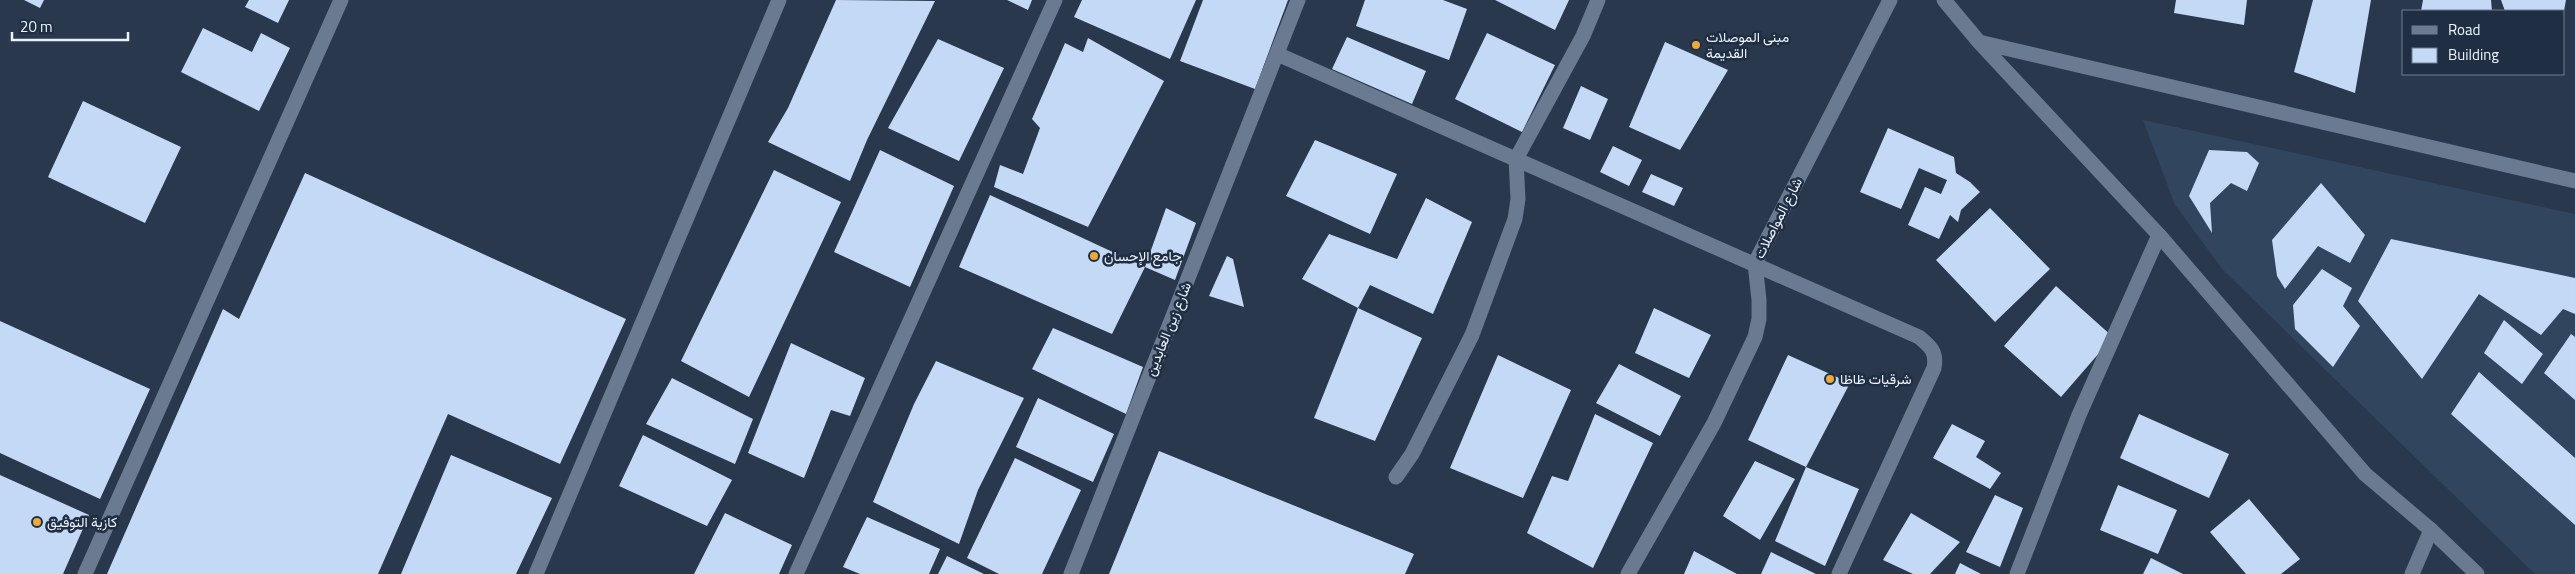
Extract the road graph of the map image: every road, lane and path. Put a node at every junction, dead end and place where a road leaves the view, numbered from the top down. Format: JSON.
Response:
{"nodes":[{"id":1,"x":341,"y":0,"type":"edge"},
{"id":2,"x":779,"y":0,"type":"edge"},
{"id":3,"x":1055,"y":0,"type":"edge"},
{"id":4,"x":1298,"y":0,"type":"edge"},
{"id":5,"x":1598,"y":0,"type":"edge"},
{"id":6,"x":1890,"y":0,"type":"edge"},
{"id":7,"x":1944,"y":0,"type":"edge"},
{"id":8,"x":1979,"y":42,"type":"junction"},
{"id":9,"x":1277,"y":54,"type":"junction"},
{"id":10,"x":1516,"y":159,"type":"junction"},
{"id":11,"x":2575,"y":181,"type":"edge"},
{"id":12,"x":2159,"y":235,"type":"junction"},
{"id":13,"x":1754,"y":263,"type":"junction"},
{"id":14,"x":1396,"y":477,"type":"dead end"},
{"id":15,"x":2431,"y":530,"type":"junction"},
{"id":16,"x":85,"y":574,"type":"edge"},
{"id":17,"x":536,"y":574,"type":"edge"},
{"id":18,"x":796,"y":574,"type":"edge"},
{"id":19,"x":1070,"y":574,"type":"edge"},
{"id":20,"x":1628,"y":574,"type":"edge"},
{"id":21,"x":1839,"y":574,"type":"edge"},
{"id":22,"x":2017,"y":574,"type":"edge"},
{"id":23,"x":2412,"y":574,"type":"edge"},
{"id":24,"x":2477,"y":574,"type":"edge"}],
"edges":[{"from":1,"to":16,"type":"street"},
{"from":2,"to":17,"type":"street"},
{"from":3,"to":18,"type":"street"},
{"from":4,"to":9,"type":"street","name":"شارع زين العابدين"},
{"from":5,"to":10,"type":"street"},
{"from":6,"to":13,"type":"street","name":"شارع المواصلات"},
{"from":7,"to":8,"type":"street"},
{"from":8,"to":11,"type":"street"},
{"from":8,"to":12,"type":"street"},
{"from":9,"to":10,"type":"street"},
{"from":9,"to":19,"type":"street","name":"شارع زين العابدين"},
{"from":10,"to":13,"type":"street"},
{"from":10,"to":14,"type":"street"},
{"from":12,"to":15,"type":"street"},
{"from":12,"to":22,"type":"street"},
{"from":13,"to":20,"type":"street","name":"شارع المواصلات"},
{"from":13,"to":21,"type":"street"},
{"from":15,"to":23,"type":"street"},
{"from":15,"to":24,"type":"street"}]}
